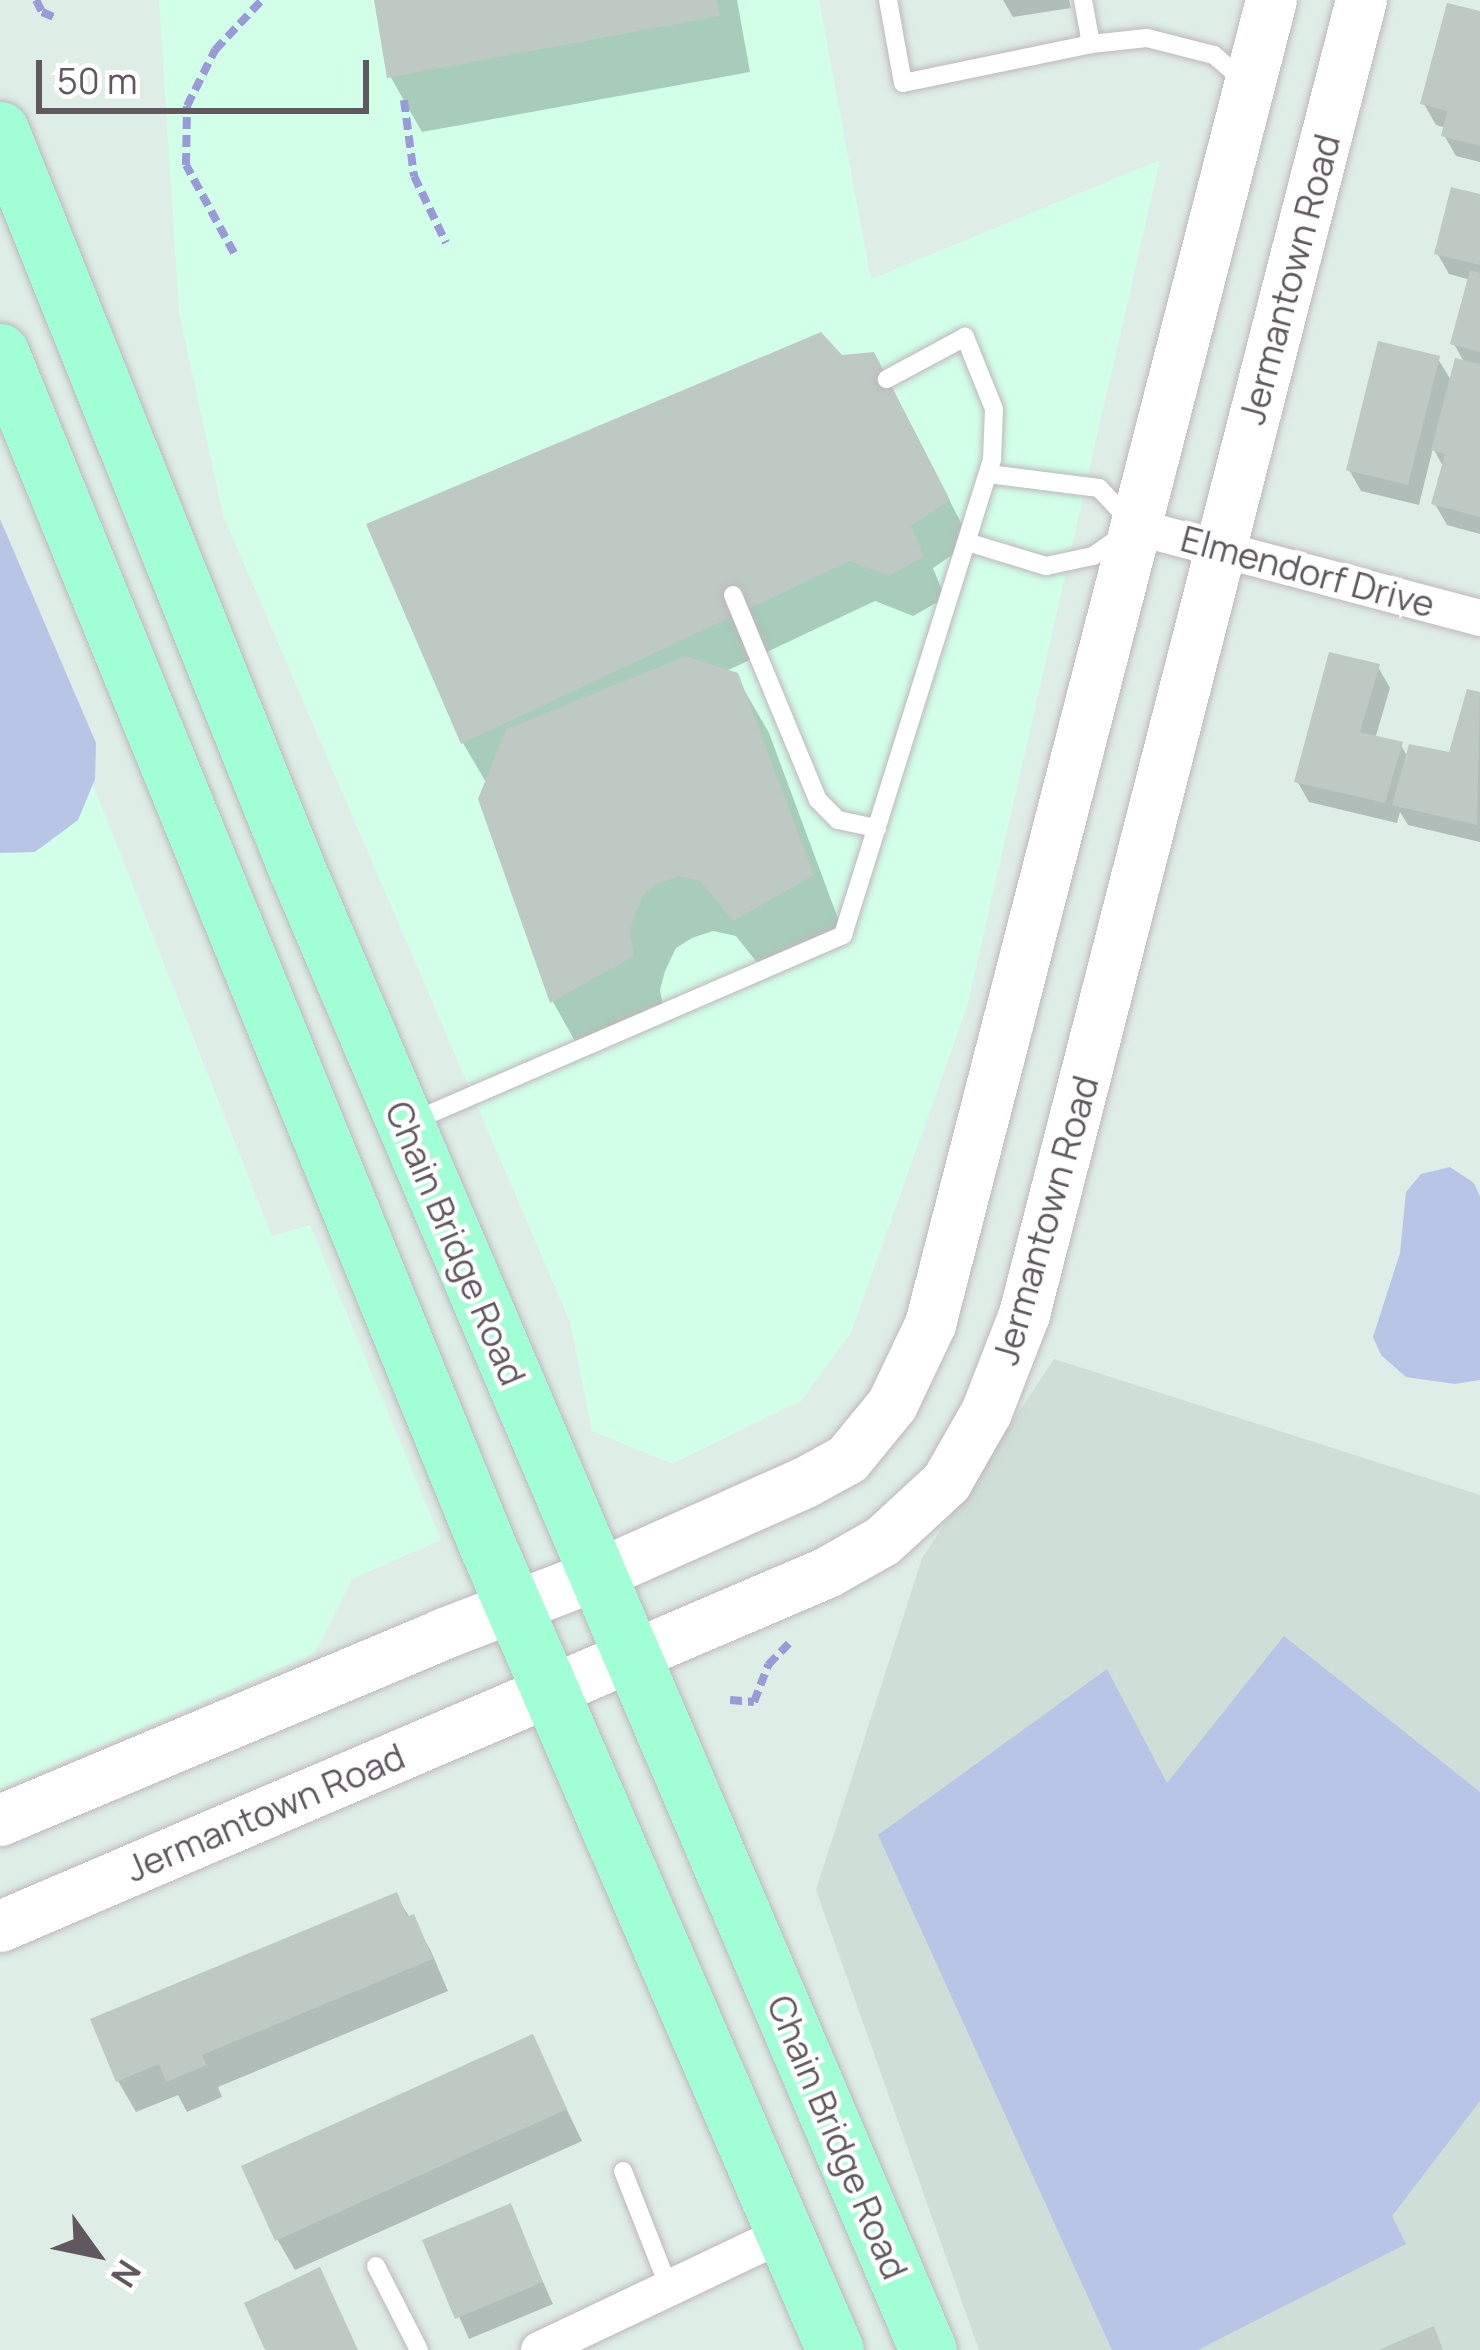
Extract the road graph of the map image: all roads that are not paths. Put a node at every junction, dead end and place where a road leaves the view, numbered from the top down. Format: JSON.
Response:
{"nodes":[{"id":1,"x":888,"y":0,"type":"edge"},
{"id":2,"x":1084,"y":0,"type":"edge"},
{"id":3,"x":1271,"y":0,"type":"edge"},
{"id":4,"x":1361,"y":0,"type":"edge"},
{"id":5,"x":1091,"y":44,"type":"junction"},
{"id":6,"x":1249,"y":86,"type":"junction"},
{"id":7,"x":0,"y":130,"type":"edge"},
{"id":8,"x":0,"y":352,"type":"edge"},
{"id":9,"x":887,"y":379,"type":"dead end"},
{"id":10,"x":988,"y":474,"type":"junction"},
{"id":11,"x":1136,"y":527,"type":"junction"},
{"id":12,"x":967,"y":542,"type":"junction"},
{"id":13,"x":1220,"y":547,"type":"junction"},
{"id":14,"x":733,"y":595,"type":"dead end"},
{"id":15,"x":1480,"y":618,"type":"edge"},
{"id":16,"x":877,"y":828,"type":"junction"},
{"id":17,"x":405,"y":1124,"type":"junction"},
{"id":18,"x":596,"y":1575,"type":"junction"},
{"id":19,"x":513,"y":1606,"type":"junction"},
{"id":20,"x":632,"y":1653,"type":"junction"},
{"id":21,"x":551,"y":1688,"type":"junction"},
{"id":22,"x":0,"y":1820,"type":"edge"},
{"id":23,"x":0,"y":1926,"type":"edge"},
{"id":24,"x":623,"y":2170,"type":"dead end"},
{"id":25,"x":785,"y":2233,"type":"junction"},
{"id":26,"x":376,"y":2266,"type":"dead end"},
{"id":27,"x":669,"y":2288,"type":"junction"},
{"id":28,"x":419,"y":2350,"type":"edge"},
{"id":29,"x":539,"y":2350,"type":"edge"},
{"id":30,"x":835,"y":2350,"type":"edge"},
{"id":31,"x":928,"y":2350,"type":"edge"}],
"edges":[{"from":1,"to":5,"type":"lane"},
{"from":2,"to":5,"type":"lane"},
{"from":3,"to":6,"type":"main road"},
{"from":4,"to":13,"type":"main road","name":"Jermantown Road"},
{"from":5,"to":6,"type":"lane"},
{"from":6,"to":11,"type":"main road"},
{"from":7,"to":17,"type":"main road","name":"Chain Bridge Road"},
{"from":8,"to":19,"type":"main road"},
{"from":9,"to":10,"type":"lane"},
{"from":10,"to":11,"type":"lane"},
{"from":10,"to":12,"type":"lane"},
{"from":11,"to":12,"type":"lane"},
{"from":11,"to":13,"type":"street","name":"Elmendorf Drive"},
{"from":11,"to":18,"type":"main road"},
{"from":12,"to":16,"type":"lane"},
{"from":13,"to":15,"type":"street","name":"Elmendorf Drive"},
{"from":13,"to":20,"type":"main road","name":"Jermantown Road"},
{"from":14,"to":16,"type":"lane"},
{"from":16,"to":17,"type":"lane"},
{"from":17,"to":18,"type":"main road","name":"Chain Bridge Road"},
{"from":18,"to":19,"type":"main road"},
{"from":18,"to":20,"type":"main road","name":"Chain Bridge Road"},
{"from":19,"to":21,"type":"main road"},
{"from":19,"to":22,"type":"main road"},
{"from":20,"to":21,"type":"main road","name":"Jermantown Road"},
{"from":20,"to":31,"type":"main road","name":"Chain Bridge Road"},
{"from":21,"to":23,"type":"main road","name":"Jermantown Road"},
{"from":21,"to":25,"type":"main road"},
{"from":24,"to":27,"type":"lane"},
{"from":25,"to":27,"type":"street"},
{"from":25,"to":30,"type":"main road"},
{"from":26,"to":28,"type":"lane"},
{"from":27,"to":29,"type":"street"}]}
